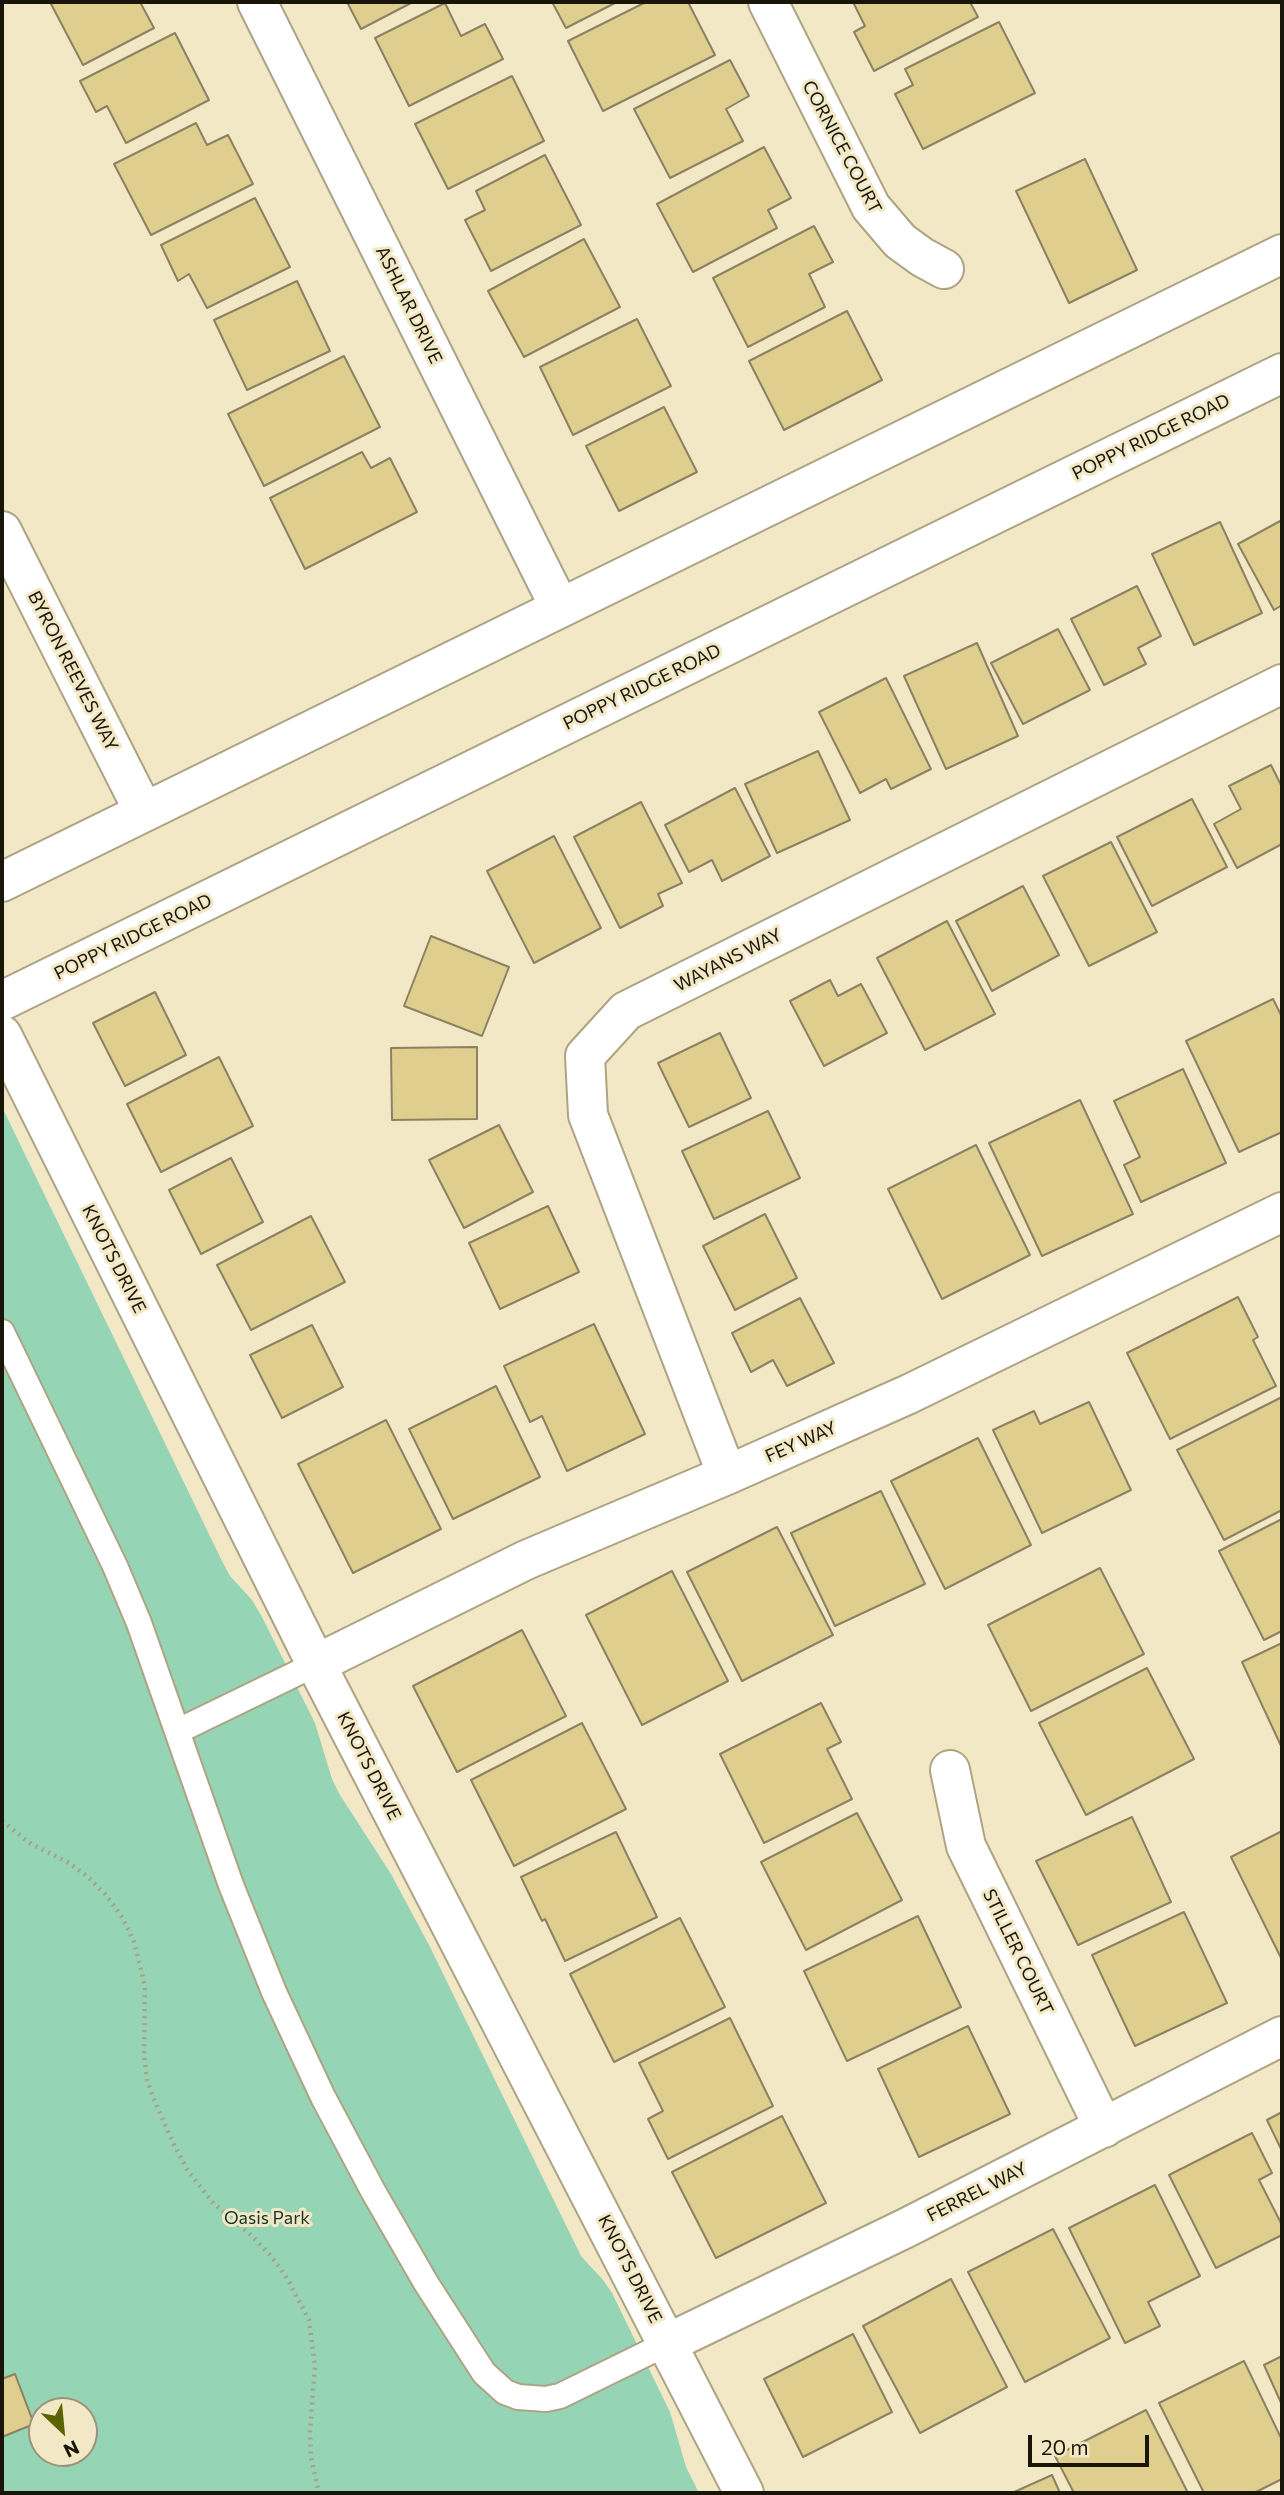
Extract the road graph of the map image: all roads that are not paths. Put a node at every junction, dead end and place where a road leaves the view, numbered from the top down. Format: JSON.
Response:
{"nodes":[{"id":1,"x":257,"y":2,"type":"edge"},
{"id":2,"x":768,"y":2,"type":"edge"},
{"id":3,"x":1282,"y":254,"type":"edge"},
{"id":4,"x":944,"y":269,"type":"dead end"},
{"id":5,"x":1282,"y":373,"type":"edge"},
{"id":6,"x":2,"y":531,"type":"edge"},
{"id":7,"x":560,"y":608,"type":"junction"},
{"id":8,"x":1282,"y":684,"type":"edge"},
{"id":9,"x":144,"y":812,"type":"junction"},
{"id":10,"x":2,"y":882,"type":"edge"},
{"id":11,"x":2,"y":1001,"type":"edge"},
{"id":12,"x":2,"y":1035,"type":"edge"},
{"id":13,"x":1280,"y":1218,"type":"edge"},
{"id":14,"x":2,"y":1332,"type":"edge"},
{"id":15,"x":727,"y":1475,"type":"junction"},
{"id":16,"x":316,"y":1664,"type":"junction"},
{"id":17,"x":178,"y":1731,"type":"junction"},
{"id":18,"x":950,"y":1770,"type":"dead end"},
{"id":19,"x":1282,"y":2036,"type":"edge"},
{"id":20,"x":1104,"y":2128,"type":"junction"},
{"id":21,"x":668,"y":2343,"type":"junction"},
{"id":22,"x":744,"y":2493,"type":"edge"}],
"edges":[{"from":1,"to":7,"type":"street","name":"ASHLAR DRIVE"},
{"from":2,"to":4,"type":"street","name":"CORNICE COURT"},
{"from":3,"to":7,"type":"street"},
{"from":5,"to":11,"type":"street","name":"POPPY RIDGE ROAD"},
{"from":6,"to":9,"type":"street","name":"BYRON REEVES WAY"},
{"from":7,"to":9,"type":"street"},
{"from":8,"to":15,"type":"street","name":"WAYANS WAY"},
{"from":9,"to":10,"type":"street"},
{"from":12,"to":16,"type":"street","name":"KNOTS DRIVE"},
{"from":13,"to":15,"type":"street","name":"FEY WAY"},
{"from":14,"to":17,"type":"lane"},
{"from":15,"to":16,"type":"street","name":"FEY WAY"},
{"from":16,"to":17,"type":"lane"},
{"from":16,"to":21,"type":"street","name":"KNOTS DRIVE"},
{"from":17,"to":21,"type":"lane"},
{"from":18,"to":20,"type":"street","name":"STILLER COURT"},
{"from":19,"to":20,"type":"street","name":"FERREL WAY"},
{"from":20,"to":21,"type":"street","name":"FERREL WAY"},
{"from":21,"to":22,"type":"street","name":"KNOTS DRIVE"}]}
